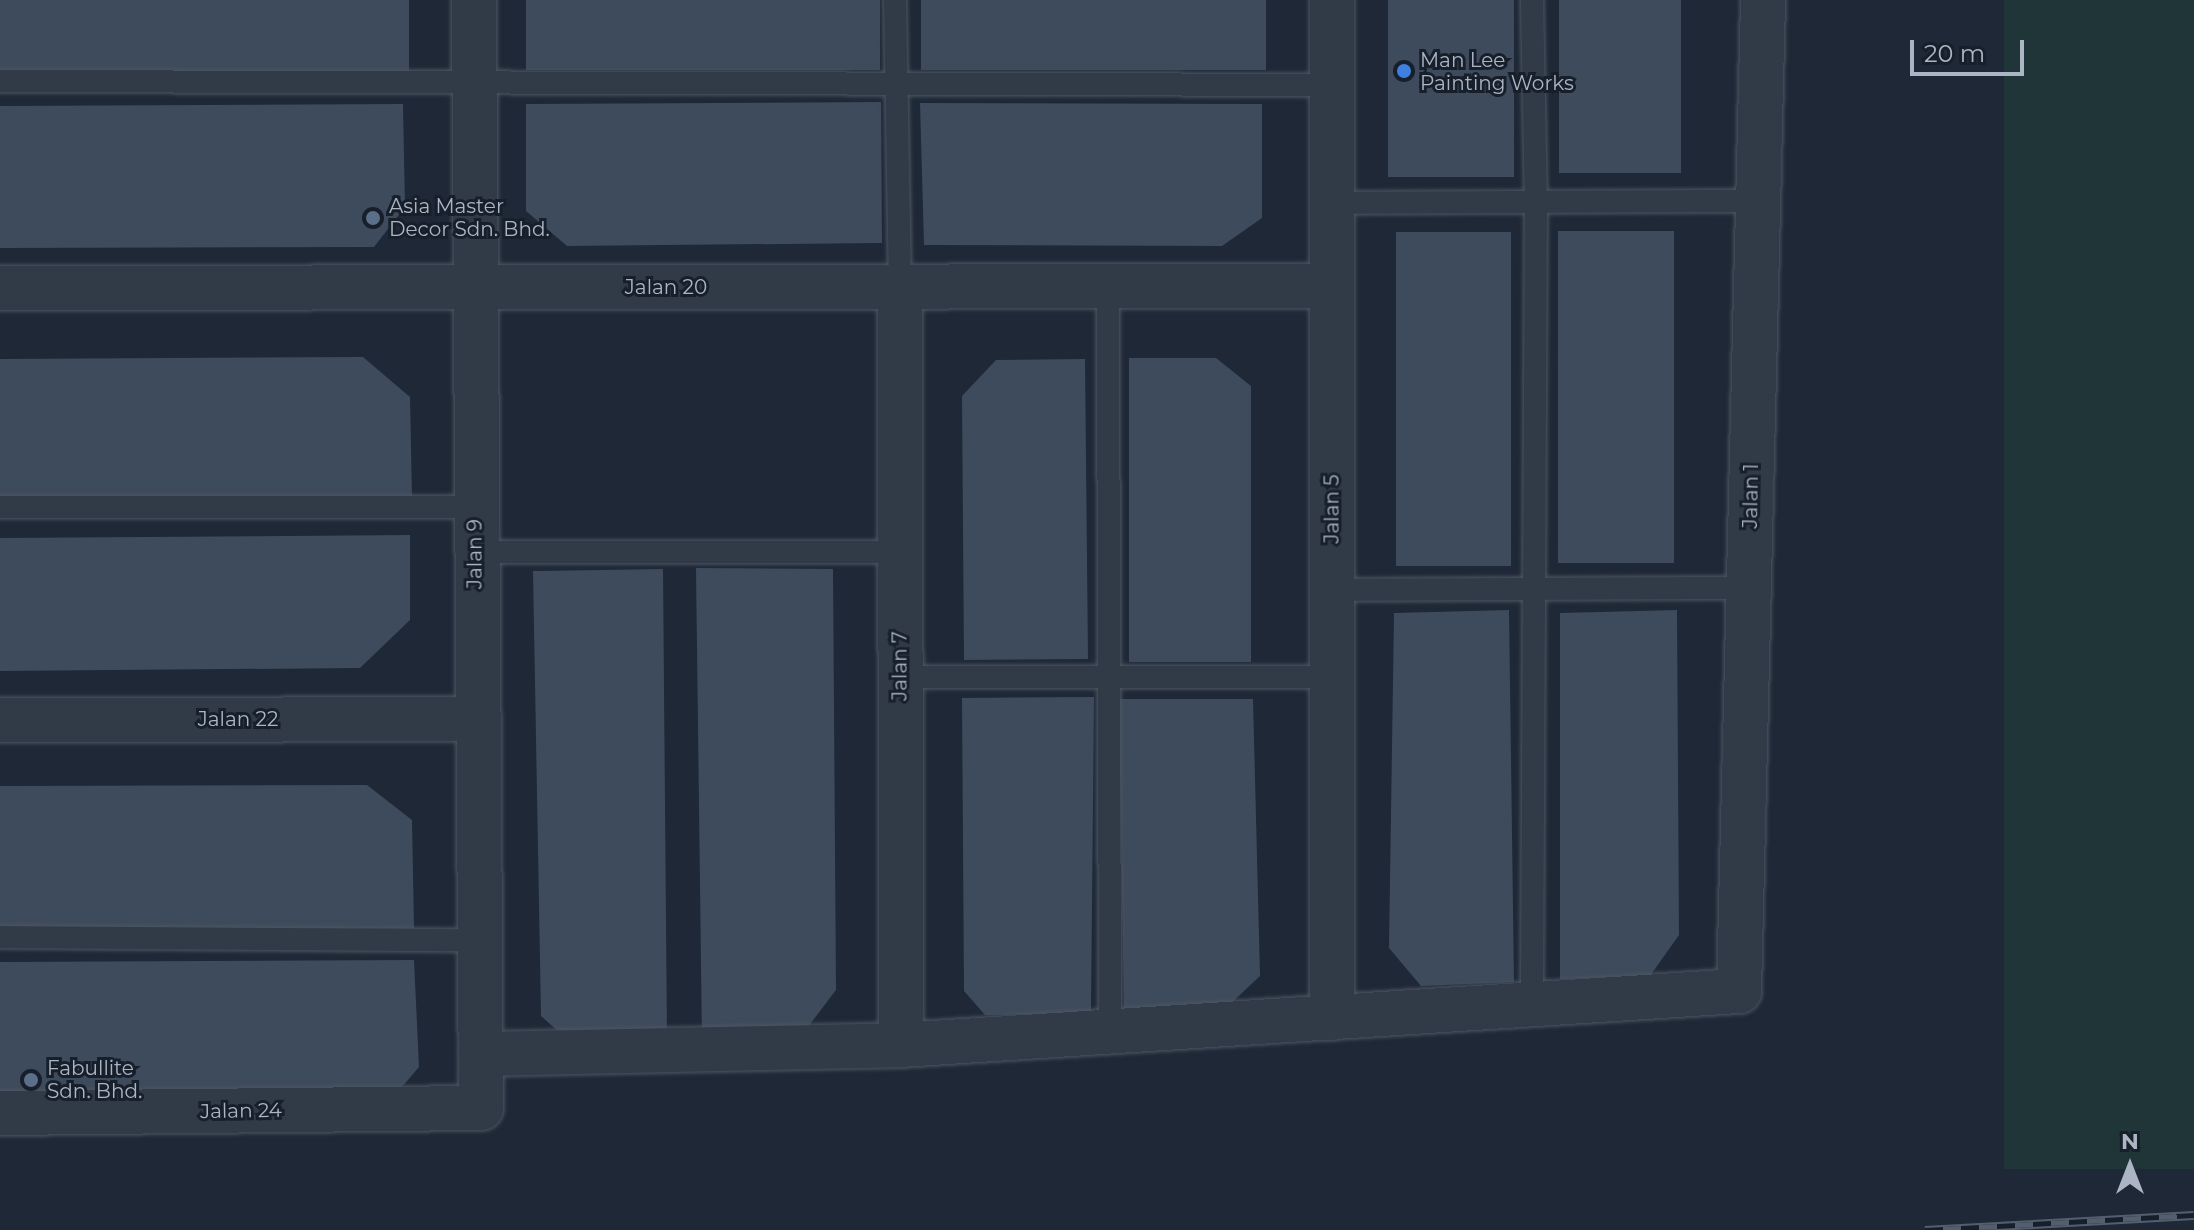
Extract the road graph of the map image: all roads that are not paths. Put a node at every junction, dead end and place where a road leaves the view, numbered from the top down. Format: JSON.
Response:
{"nodes":[{"id":1,"x":474,"y":0,"type":"edge"},
{"id":2,"x":895,"y":0,"type":"edge"},
{"id":3,"x":1332,"y":0,"type":"edge"},
{"id":4,"x":1532,"y":0,"type":"edge"},
{"id":5,"x":1763,"y":0,"type":"edge"},
{"id":6,"x":0,"y":81,"type":"edge"},
{"id":7,"x":474,"y":82,"type":"junction"},
{"id":8,"x":896,"y":83,"type":"junction"},
{"id":9,"x":1332,"y":85,"type":"junction"},
{"id":10,"x":1758,"y":201,"type":"junction"},
{"id":11,"x":1536,"y":202,"type":"junction"},
{"id":12,"x":1332,"y":203,"type":"junction"},
{"id":13,"x":900,"y":286,"type":"junction"},
{"id":14,"x":1108,"y":286,"type":"junction"},
{"id":15,"x":1332,"y":286,"type":"junction"},
{"id":16,"x":474,"y":287,"type":"junction"},
{"id":17,"x":0,"y":288,"type":"edge"},
{"id":18,"x":0,"y":507,"type":"edge"},
{"id":19,"x":475,"y":507,"type":"junction"},
{"id":20,"x":476,"y":552,"type":"junction"},
{"id":21,"x":900,"y":552,"type":"junction"},
{"id":22,"x":1749,"y":588,"type":"junction"},
{"id":23,"x":1534,"y":589,"type":"junction"},
{"id":24,"x":1332,"y":590,"type":"junction"},
{"id":25,"x":900,"y":677,"type":"junction"},
{"id":26,"x":1113,"y":677,"type":"junction"},
{"id":27,"x":1332,"y":677,"type":"junction"},
{"id":28,"x":476,"y":719,"type":"junction"},
{"id":29,"x":0,"y":720,"type":"edge"},
{"id":30,"x":0,"y":937,"type":"edge"},
{"id":31,"x":479,"y":940,"type":"junction"},
{"id":32,"x":1532,"y":1005,"type":"junction"},
{"id":33,"x":1332,"y":1018,"type":"junction"},
{"id":34,"x":1110,"y":1032,"type":"junction"},
{"id":35,"x":901,"y":1045,"type":"junction"},
{"id":36,"x":481,"y":1054,"type":"junction"},
{"id":37,"x":481,"y":1108,"type":"joint"},
{"id":38,"x":0,"y":1113,"type":"edge"}],
"edges":[{"from":1,"to":7,"type":"street","name":"Jalan 9"},
{"from":2,"to":8,"type":"lane"},
{"from":3,"to":9,"type":"street","name":"Jalan 5"},
{"from":4,"to":11,"type":"lane"},
{"from":5,"to":10,"type":"street","name":"Jalan 1"},
{"from":6,"to":7,"type":"lane"},
{"from":7,"to":8,"type":"lane"},
{"from":7,"to":16,"type":"street","name":"Jalan 9"},
{"from":8,"to":9,"type":"lane"},
{"from":8,"to":13,"type":"lane"},
{"from":9,"to":12,"type":"street","name":"Jalan 5"},
{"from":10,"to":11,"type":"lane"},
{"from":10,"to":22,"type":"street","name":"Jalan 1"},
{"from":11,"to":12,"type":"lane"},
{"from":11,"to":23,"type":"lane"},
{"from":12,"to":15,"type":"street","name":"Jalan 5"},
{"from":13,"to":14,"type":"street","name":"Jalan 20"},
{"from":13,"to":16,"type":"street","name":"Jalan 20"},
{"from":13,"to":21,"type":"street","name":"Jalan 7"},
{"from":14,"to":15,"type":"street","name":"Jalan 20"},
{"from":14,"to":26,"type":"lane"},
{"from":15,"to":24,"type":"street","name":"Jalan 5"},
{"from":16,"to":17,"type":"street","name":"Jalan 20"},
{"from":16,"to":19,"type":"street","name":"Jalan 9"},
{"from":18,"to":19,"type":"lane"},
{"from":19,"to":20,"type":"street","name":"Jalan 9"},
{"from":20,"to":21,"type":"lane"},
{"from":20,"to":28,"type":"street","name":"Jalan 9"},
{"from":21,"to":25,"type":"street","name":"Jalan 7"},
{"from":22,"to":23,"type":"lane"},
{"from":22,"to":32,"type":"street","name":"Jalan 1"},
{"from":23,"to":24,"type":"lane"},
{"from":23,"to":32,"type":"lane"},
{"from":24,"to":27,"type":"street","name":"Jalan 5"},
{"from":25,"to":26,"type":"lane"},
{"from":25,"to":35,"type":"street","name":"Jalan 7"},
{"from":26,"to":27,"type":"lane"},
{"from":26,"to":34,"type":"lane"},
{"from":27,"to":33,"type":"street","name":"Jalan 5"},
{"from":28,"to":29,"type":"street","name":"Jalan 22"},
{"from":28,"to":31,"type":"street","name":"Jalan 9"},
{"from":30,"to":31,"type":"lane"},
{"from":31,"to":36,"type":"street","name":"Jalan 9"},
{"from":32,"to":33,"type":"street"},
{"from":33,"to":34,"type":"street"},
{"from":34,"to":35,"type":"street"},
{"from":35,"to":36,"type":"street"},
{"from":36,"to":37,"type":"street","name":"Jalan 9"},
{"from":37,"to":38,"type":"street","name":"Jalan 24"}]}
